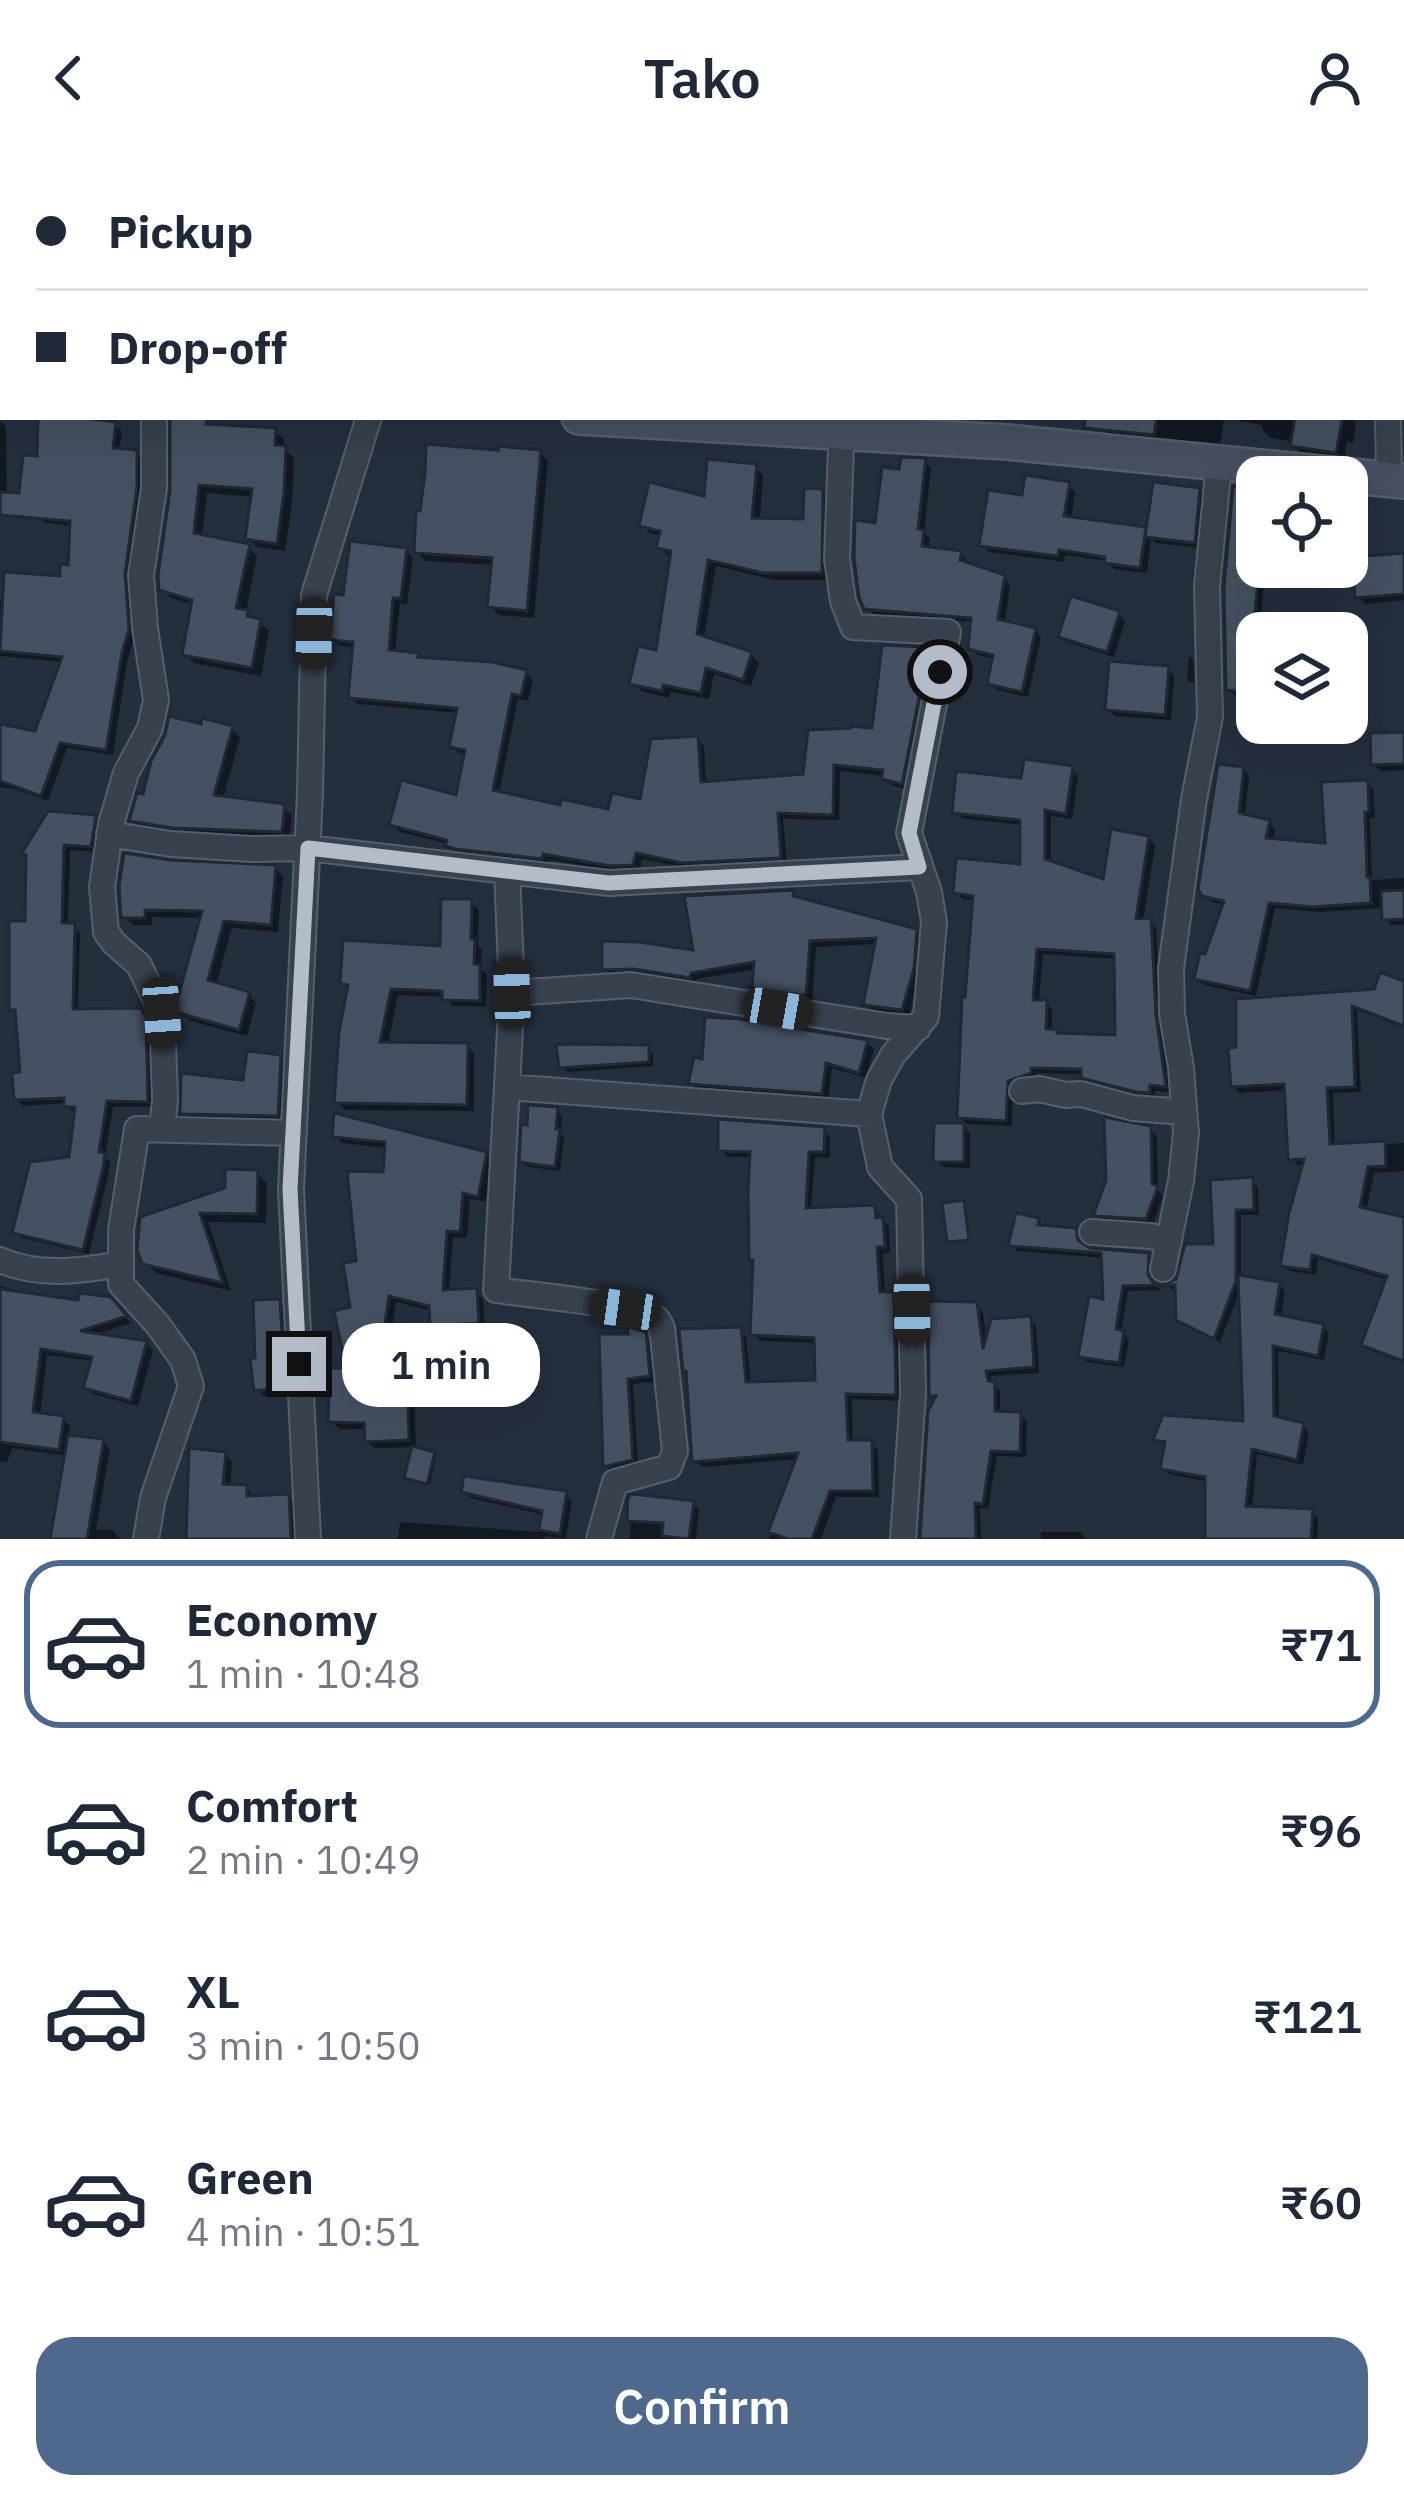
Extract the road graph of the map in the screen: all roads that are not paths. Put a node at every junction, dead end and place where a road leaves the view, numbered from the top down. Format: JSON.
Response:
{"nodes":[{"id":1,"x":154,"y":420,"type":"edge"},
{"id":2,"x":368,"y":420,"type":"edge"},
{"id":3,"x":678,"y":420,"type":"edge"},
{"id":4,"x":1388,"y":420,"type":"edge"},
{"id":5,"x":843,"y":425,"type":"edge"},
{"id":6,"x":1219,"y":464,"type":"junction"},
{"id":7,"x":1397,"y":481,"type":"edge"},
{"id":8,"x":109,"y":834,"type":"junction"},
{"id":9,"x":308,"y":848,"type":"junction"},
{"id":10,"x":919,"y":867,"type":"junction"},
{"id":11,"x":507,"y":871,"type":"junction"},
{"id":12,"x":512,"y":993,"type":"junction"},
{"id":13,"x":918,"y":1028,"type":"junction"},
{"id":14,"x":507,"y":1087,"type":"junction"},
{"id":15,"x":1022,"y":1091,"type":"dead end"},
{"id":16,"x":1184,"y":1112,"type":"junction"},
{"id":17,"x":869,"y":1114,"type":"junction"},
{"id":18,"x":162,"y":1130,"type":"junction"},
{"id":19,"x":294,"y":1132,"type":"junction"},
{"id":20,"x":1092,"y":1232,"type":"dead end"},
{"id":21,"x":1169,"y":1241,"type":"junction"},
{"id":22,"x":0,"y":1260,"type":"edge"},
{"id":23,"x":121,"y":1264,"type":"junction"},
{"id":24,"x":1163,"y":1269,"type":"dead end"},
{"id":25,"x":146,"y":1539,"type":"edge"},
{"id":26,"x":308,"y":1539,"type":"edge"},
{"id":27,"x":599,"y":1539,"type":"edge"},
{"id":28,"x":903,"y":1539,"type":"edge"}],
"edges":[{"from":1,"to":8,"type":"street"},
{"from":2,"to":9,"type":"street"},
{"from":3,"to":5,"type":"main road"},
{"from":4,"to":7,"type":"street"},
{"from":5,"to":6,"type":"main road"},
{"from":5,"to":10,"type":"street"},
{"from":6,"to":7,"type":"main road"},
{"from":6,"to":16,"type":"street"},
{"from":8,"to":9,"type":"street"},
{"from":8,"to":18,"type":"street"},
{"from":9,"to":11,"type":"street"},
{"from":9,"to":19,"type":"street"},
{"from":10,"to":11,"type":"street"},
{"from":10,"to":13,"type":"street"},
{"from":11,"to":12,"type":"street"},
{"from":12,"to":13,"type":"street"},
{"from":12,"to":14,"type":"street"},
{"from":13,"to":17,"type":"street"},
{"from":14,"to":17,"type":"street"},
{"from":14,"to":27,"type":"street"},
{"from":15,"to":16,"type":"street"},
{"from":16,"to":21,"type":"street"},
{"from":17,"to":28,"type":"street"},
{"from":18,"to":19,"type":"street"},
{"from":18,"to":23,"type":"street"},
{"from":19,"to":26,"type":"street"},
{"from":20,"to":21,"type":"street"},
{"from":21,"to":24,"type":"street"},
{"from":22,"to":23,"type":"street"},
{"from":23,"to":25,"type":"street"}]}
